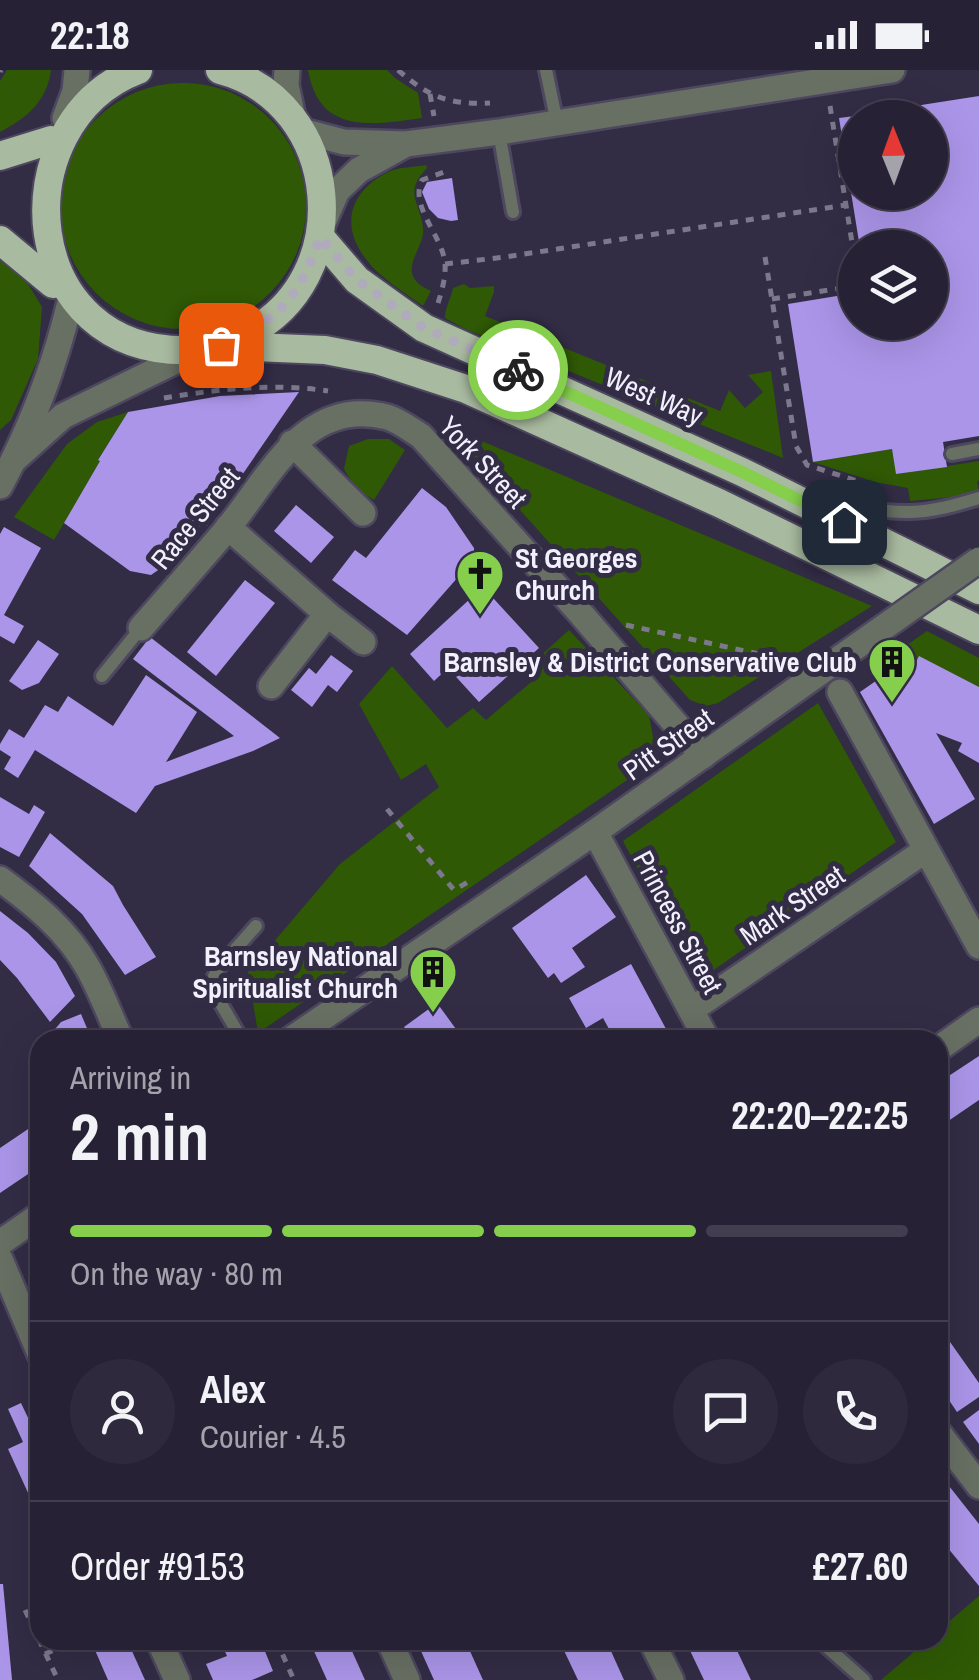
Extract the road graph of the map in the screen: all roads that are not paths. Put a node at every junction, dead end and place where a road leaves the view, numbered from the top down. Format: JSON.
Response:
{"nodes":[{"id":1,"x":77,"y":70,"type":"edge"},
{"id":2,"x":138,"y":70,"type":"edge"},
{"id":3,"x":220,"y":70,"type":"edge"},
{"id":4,"x":287,"y":70,"type":"edge"},
{"id":5,"x":546,"y":70,"type":"edge"},
{"id":6,"x":892,"y":70,"type":"edge"},
{"id":7,"x":782,"y":78,"type":"edge"},
{"id":8,"x":556,"y":123,"type":"junction"},
{"id":9,"x":297,"y":125,"type":"junction"},
{"id":10,"x":58,"y":129,"type":"junction"},
{"id":11,"x":498,"y":132,"type":"junction"},
{"id":12,"x":406,"y":144,"type":"junction"},
{"id":13,"x":0,"y":156,"type":"edge"},
{"id":14,"x":512,"y":212,"type":"dead end"},
{"id":15,"x":322,"y":230,"type":"junction"},
{"id":16,"x":0,"y":240,"type":"edge"},
{"id":17,"x":66,"y":296,"type":"junction"},
{"id":18,"x":210,"y":348,"type":"junction"},
{"id":19,"x":361,"y":414,"type":"joint"},
{"id":20,"x":292,"y":443,"type":"junction"},
{"id":21,"x":979,"y":450,"type":"edge"},
{"id":22,"x":952,"y":454,"type":"dead end"},
{"id":23,"x":7,"y":460,"type":"edge"},
{"id":24,"x":742,"y":472,"type":"junction"},
{"id":25,"x":0,"y":486,"type":"edge"},
{"id":26,"x":979,"y":498,"type":"edge"},
{"id":27,"x":363,"y":512,"type":"dead end"},
{"id":28,"x":228,"y":527,"type":"junction"},
{"id":29,"x":979,"y":560,"type":"edge"},
{"id":30,"x":979,"y":590,"type":"edge"},
{"id":31,"x":327,"y":614,"type":"junction"},
{"id":32,"x":141,"y":628,"type":"joint"},
{"id":33,"x":979,"y":630,"type":"edge"},
{"id":34,"x":362,"y":642,"type":"dead end"},
{"id":35,"x":102,"y":676,"type":"dead end"},
{"id":36,"x":271,"y":686,"type":"dead end"},
{"id":37,"x":840,"y":692,"type":"dead end"},
{"id":38,"x":704,"y":756,"type":"junction"},
{"id":39,"x":595,"y":832,"type":"junction"},
{"id":40,"x":926,"y":850,"type":"junction"},
{"id":41,"x":0,"y":879,"type":"edge"},
{"id":42,"x":256,"y":926,"type":"dead end"},
{"id":43,"x":979,"y":946,"type":"edge"},
{"id":44,"x":691,"y":1010,"type":"junction"},
{"id":45,"x":979,"y":1020,"type":"edge"},
{"id":46,"x":116,"y":1030,"type":"edge"},
{"id":47,"x":236,"y":1030,"type":"edge"},
{"id":48,"x":305,"y":1030,"type":"edge"},
{"id":49,"x":702,"y":1030,"type":"edge"},
{"id":50,"x":948,"y":1042,"type":"edge"},
{"id":51,"x":30,"y":1222,"type":"edge"},
{"id":52,"x":0,"y":1242,"type":"edge"},
{"id":53,"x":0,"y":1259,"type":"edge"},
{"id":54,"x":30,"y":1330,"type":"edge"},
{"id":55,"x":948,"y":1445,"type":"edge"},
{"id":56,"x":979,"y":1486,"type":"edge"},
{"id":57,"x":163,"y":1650,"type":"edge"},
{"id":58,"x":394,"y":1650,"type":"edge"},
{"id":59,"x":657,"y":1650,"type":"edge"},
{"id":60,"x":830,"y":1650,"type":"edge"},
{"id":61,"x":176,"y":1680,"type":"edge"},
{"id":62,"x":407,"y":1680,"type":"edge"},
{"id":63,"x":671,"y":1680,"type":"edge"},
{"id":64,"x":864,"y":1680,"type":"edge"}],
"edges":[{"from":1,"to":10,"type":"street"},
{"from":2,"to":10,"type":"highway"},
{"from":3,"to":9,"type":"highway"},
{"from":4,"to":9,"type":"street"},
{"from":5,"to":8,"type":"lane"},
{"from":6,"to":7,"type":"street"},
{"from":7,"to":8,"type":"street"},
{"from":8,"to":11,"type":"street"},
{"from":9,"to":12,"type":"street"},
{"from":9,"to":15,"type":"highway"},
{"from":10,"to":13,"type":"highway"},
{"from":10,"to":17,"type":"highway"},
{"from":11,"to":12,"type":"street"},
{"from":11,"to":14,"type":"lane"},
{"from":12,"to":15,"type":"street"},
{"from":15,"to":18,"type":"highway"},
{"from":15,"to":24,"type":"highway","name":"West Way"},
{"from":16,"to":17,"type":"highway"},
{"from":17,"to":18,"type":"highway"},
{"from":17,"to":23,"type":"street"},
{"from":18,"to":23,"type":"street"},
{"from":18,"to":33,"type":"highway"},
{"from":19,"to":20,"type":"street","name":"Race Street"},
{"from":19,"to":38,"type":"street","name":"York Street"},
{"from":20,"to":27,"type":"street"},
{"from":20,"to":28,"type":"street","name":"Race Street"},
{"from":21,"to":22,"type":"lane"},
{"from":23,"to":25,"type":"street"},
{"from":24,"to":26,"type":"lane"},
{"from":24,"to":30,"type":"highway","name":"West Way"},
{"from":28,"to":31,"type":"street"},
{"from":28,"to":32,"type":"street","name":"Race Street"},
{"from":29,"to":38,"type":"street","name":"Pitt Street","bridge":true},
{"from":31,"to":34,"type":"street"},
{"from":31,"to":36,"type":"street"},
{"from":32,"to":35,"type":"lane"},
{"from":37,"to":40,"type":"street"},
{"from":38,"to":39,"type":"street","name":"Pitt Street"},
{"from":39,"to":44,"type":"street","name":"Princess Street"},
{"from":39,"to":48,"type":"street","name":"Pitt Street"},
{"from":40,"to":43,"type":"street"},
{"from":40,"to":44,"type":"street","name":"Mark Street"},
{"from":41,"to":46,"type":"street"},
{"from":42,"to":47,"type":"lane"},
{"from":44,"to":49,"type":"street","name":"Princess Street"},
{"from":45,"to":50,"type":"street"},
{"from":51,"to":52,"type":"street"},
{"from":53,"to":54,"type":"street"},
{"from":55,"to":56,"type":"street"},
{"from":57,"to":61,"type":"street"},
{"from":58,"to":62,"type":"street"},
{"from":59,"to":63,"type":"street"},
{"from":60,"to":64,"type":"lane"}]}
